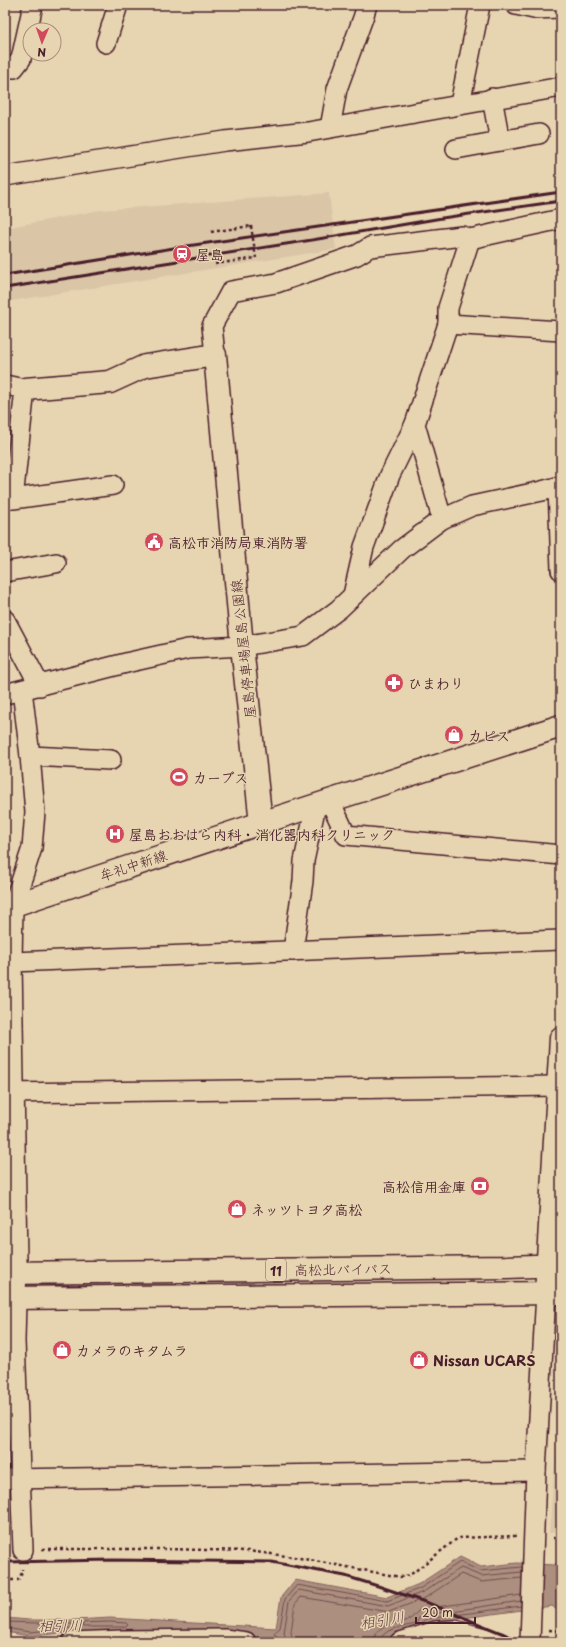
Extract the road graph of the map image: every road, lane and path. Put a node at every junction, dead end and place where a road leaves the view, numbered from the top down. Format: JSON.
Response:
{"nodes":[{"id":1,"x":33,"y":5,"type":"edge"},
{"id":2,"x":118,"y":5,"type":"edge"},
{"id":3,"x":367,"y":5,"type":"edge"},
{"id":4,"x":480,"y":5,"type":"edge"},
{"id":5,"x":518,"y":5,"type":"edge"},
{"id":6,"x":561,"y":8,"type":"edge"},
{"id":7,"x":106,"y":43,"type":"dead end"},
{"id":8,"x":5,"y":67,"type":"edge"},
{"id":9,"x":561,"y":87,"type":"edge"},
{"id":10,"x":492,"y":98,"type":"junction"},
{"id":11,"x":460,"y":104,"type":"junction"},
{"id":12,"x":330,"y":128,"type":"junction"},
{"id":13,"x":539,"y":134,"type":"dead end"},
{"id":14,"x":500,"y":141,"type":"junction"},
{"id":15,"x":456,"y":149,"type":"dead end"},
{"id":16,"x":5,"y":176,"type":"edge"},
{"id":17,"x":561,"y":219,"type":"edge"},
{"id":18,"x":211,"y":232,"type":"dead end"},
{"id":19,"x":470,"y":239,"type":"junction"},
{"id":20,"x":215,"y":264,"type":"dead end"},
{"id":21,"x":448,"y":324,"type":"junction"},
{"id":22,"x":561,"y":330,"type":"edge"},
{"id":23,"x":215,"y":355,"type":"junction"},
{"id":24,"x":15,"y":387,"type":"edge"},
{"id":25,"x":415,"y":424,"type":"junction"},
{"id":26,"x":113,"y":485,"type":"dead end"},
{"id":27,"x":560,"y":486,"type":"edge"},
{"id":28,"x":10,"y":488,"type":"edge"},
{"id":29,"x":442,"y":519,"type":"junction"},
{"id":30,"x":56,"y":563,"type":"dead end"},
{"id":31,"x":561,"y":570,"type":"edge"},
{"id":32,"x":5,"y":572,"type":"edge"},
{"id":33,"x":353,"y":595,"type":"junction"},
{"id":34,"x":5,"y":620,"type":"edge"},
{"id":35,"x":242,"y":646,"type":"junction"},
{"id":36,"x":22,"y":690,"type":"edge"},
{"id":37,"x":561,"y":726,"type":"edge"},
{"id":38,"x":30,"y":756,"type":"junction"},
{"id":39,"x":111,"y":760,"type":"dead end"},
{"id":40,"x":323,"y":803,"type":"junction"},
{"id":41,"x":260,"y":823,"type":"junction"},
{"id":42,"x":561,"y":855,"type":"edge"},
{"id":43,"x":9,"y":907,"type":"edge"},
{"id":44,"x":561,"y":940,"type":"edge"},
{"id":45,"x":293,"y":951,"type":"junction"},
{"id":46,"x":12,"y":962,"type":"junction"},
{"id":47,"x":561,"y":1038,"type":"edge"},
{"id":48,"x":558,"y":1086,"type":"junction"},
{"id":49,"x":10,"y":1093,"type":"edge"},
{"id":50,"x":554,"y":1265,"type":"edge"},
{"id":51,"x":11,"y":1273,"type":"edge"},
{"id":52,"x":554,"y":1293,"type":"edge"},
{"id":53,"x":11,"y":1298,"type":"edge"},
{"id":54,"x":536,"y":1471,"type":"junction"},
{"id":55,"x":13,"y":1479,"type":"edge"},
{"id":56,"x":534,"y":1536,"type":"junction"},
{"id":57,"x":561,"y":1538,"type":"edge"},
{"id":58,"x":23,"y":1550,"type":"junction"},
{"id":59,"x":5,"y":1580,"type":"edge"},
{"id":60,"x":72,"y":1642,"type":"edge"},
{"id":61,"x":246,"y":1642,"type":"edge"},
{"id":62,"x":400,"y":1642,"type":"edge"},
{"id":63,"x":499,"y":1642,"type":"edge"},
{"id":64,"x":530,"y":1642,"type":"edge"}],
"edges":[{"from":1,"to":8,"type":"street"},
{"from":2,"to":7,"type":"street"},
{"from":3,"to":12,"type":"street"},
{"from":4,"to":11,"type":"street"},
{"from":5,"to":6,"type":"street"},
{"from":9,"to":10,"type":"street"},
{"from":10,"to":11,"type":"street"},
{"from":10,"to":14,"type":"street"},
{"from":11,"to":12,"type":"street"},
{"from":12,"to":16,"type":"street"},
{"from":13,"to":14,"type":"street"},
{"from":14,"to":15,"type":"street"},
{"from":17,"to":19,"type":"street"},
{"from":18,"to":20,"type":"path","bridge":true},
{"from":19,"to":21,"type":"street"},
{"from":19,"to":23,"type":"street"},
{"from":21,"to":22,"type":"street"},
{"from":21,"to":25,"type":"street"},
{"from":23,"to":24,"type":"main road"},
{"from":23,"to":35,"type":"main road","name":"屋島停車場屋島公園線"},
{"from":24,"to":28,"type":"street"},
{"from":25,"to":29,"type":"street"},
{"from":25,"to":33,"type":"street"},
{"from":26,"to":28,"type":"street"},
{"from":27,"to":29,"type":"street"},
{"from":27,"to":31,"type":"street"},
{"from":29,"to":33,"type":"street"},
{"from":30,"to":32,"type":"street"},
{"from":33,"to":35,"type":"street"},
{"from":34,"to":36,"type":"street"},
{"from":35,"to":36,"type":"street"},
{"from":35,"to":41,"type":"main road","name":"屋島停車場屋島公園線"},
{"from":36,"to":38,"type":"street"},
{"from":37,"to":40,"type":"main road"},
{"from":38,"to":39,"type":"street"},
{"from":38,"to":43,"type":"street"},
{"from":40,"to":41,"type":"main road"},
{"from":40,"to":42,"type":"street"},
{"from":40,"to":45,"type":"street"},
{"from":41,"to":43,"type":"main road","name":"牟礼中新線"},
{"from":43,"to":46,"type":"street"},
{"from":44,"to":45,"type":"street"},
{"from":45,"to":46,"type":"street"},
{"from":46,"to":49,"type":"street"},
{"from":47,"to":48,"type":"main road"},
{"from":48,"to":49,"type":"street"},
{"from":48,"to":50,"type":"main road"},
{"from":49,"to":51,"type":"street"},
{"from":50,"to":51,"type":"main road","name":"高松北バイパス","number":"11"},
{"from":50,"to":52,"type":"main road"},
{"from":51,"to":53,"type":"street"},
{"from":52,"to":53,"type":"main road","name":"高松北バイパス","number":"11"},
{"from":52,"to":54,"type":"street"},
{"from":53,"to":55,"type":"street"},
{"from":54,"to":55,"type":"street"},
{"from":54,"to":56,"type":"street"},
{"from":55,"to":58,"type":"street"},
{"from":56,"to":57,"type":"path"},
{"from":56,"to":58,"type":"path"},
{"from":56,"to":64,"type":"street"},
{"from":58,"to":59,"type":"path"},
{"from":60,"to":61,"type":"street"},
{"from":62,"to":63,"type":"street"}]}
